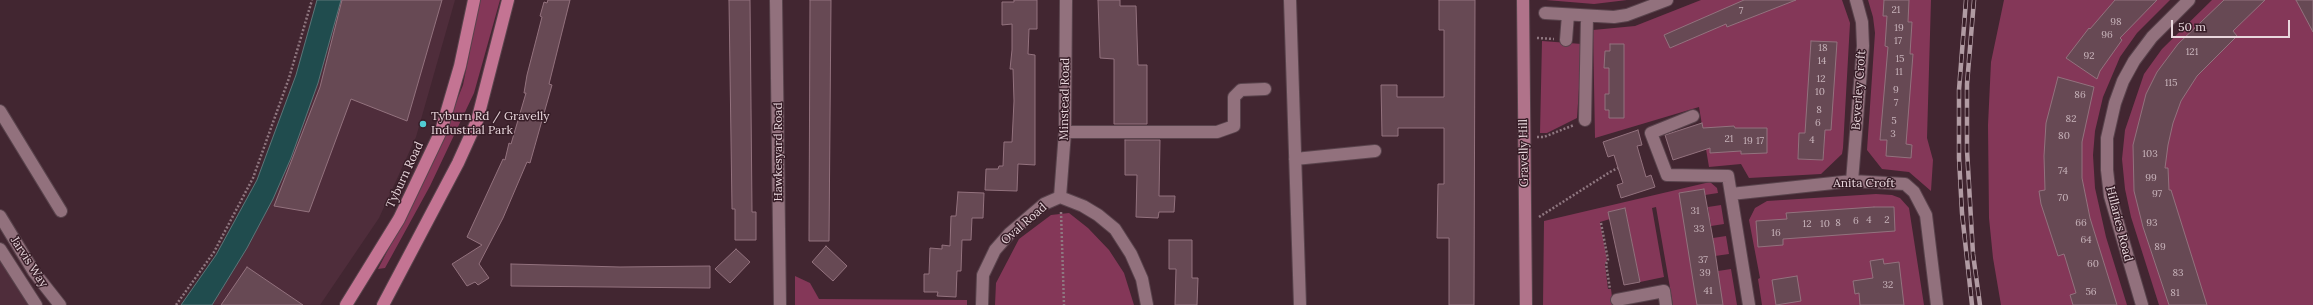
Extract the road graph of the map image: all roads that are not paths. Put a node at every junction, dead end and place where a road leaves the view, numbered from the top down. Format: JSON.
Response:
{"nodes":[{"id":1,"x":474,"y":0,"type":"edge"},
{"id":2,"x":508,"y":0,"type":"edge"},
{"id":3,"x":776,"y":0,"type":"edge"},
{"id":4,"x":1066,"y":0,"type":"edge"},
{"id":5,"x":1290,"y":0,"type":"edge"},
{"id":6,"x":1523,"y":0,"type":"edge"},
{"id":7,"x":1667,"y":0,"type":"edge"},
{"id":8,"x":1856,"y":0,"type":"edge"},
{"id":9,"x":2189,"y":0,"type":"edge"},
{"id":10,"x":1545,"y":12,"type":"dead end"},
{"id":11,"x":1568,"y":15,"type":"junction"},
{"id":12,"x":1587,"y":16,"type":"junction"},
{"id":13,"x":1566,"y":40,"type":"dead end"},
{"id":14,"x":1265,"y":89,"type":"dead end"},
{"id":15,"x":0,"y":111,"type":"edge"},
{"id":16,"x":1693,"y":116,"type":"dead end"},
{"id":17,"x":1585,"y":120,"type":"road end"},
{"id":18,"x":1065,"y":132,"type":"junction"},
{"id":19,"x":1375,"y":151,"type":"dead end"},
{"id":20,"x":1295,"y":159,"type":"junction"},
{"id":21,"x":1852,"y":181,"type":"junction"},
{"id":22,"x":1731,"y":194,"type":"junction"},
{"id":23,"x":1060,"y":198,"type":"junction"},
{"id":24,"x":61,"y":211,"type":"dead end"},
{"id":25,"x":0,"y":216,"type":"edge"},
{"id":26,"x":0,"y":249,"type":"edge"},
{"id":27,"x":1617,"y":300,"type":"road end"},
{"id":28,"x":36,"y":305,"type":"edge"},
{"id":29,"x":60,"y":305,"type":"edge"},
{"id":30,"x":346,"y":305,"type":"edge"},
{"id":31,"x":383,"y":305,"type":"edge"},
{"id":32,"x":780,"y":305,"type":"edge"},
{"id":33,"x":982,"y":305,"type":"edge"},
{"id":34,"x":1147,"y":305,"type":"edge"},
{"id":35,"x":1300,"y":305,"type":"edge"},
{"id":36,"x":1526,"y":305,"type":"edge"},
{"id":37,"x":1666,"y":305,"type":"edge"},
{"id":38,"x":1749,"y":305,"type":"edge"},
{"id":39,"x":1937,"y":305,"type":"edge"},
{"id":40,"x":2142,"y":305,"type":"edge"}],
"edges":[{"from":1,"to":30,"type":"highway","name":"Tyburn Road"},
{"from":2,"to":31,"type":"highway"},
{"from":3,"to":32,"type":"street","name":"Hawkesyard Road"},
{"from":4,"to":18,"type":"street","name":"Minstead Road"},
{"from":5,"to":20,"type":"street"},
{"from":6,"to":36,"type":"main road","name":"Gravelly Hill"},
{"from":7,"to":12,"type":"street"},
{"from":8,"to":21,"type":"street","name":"Beverley Croft"},
{"from":9,"to":40,"type":"street","name":"Hillaries Road"},
{"from":10,"to":11,"type":"street"},
{"from":11,"to":12,"type":"street"},
{"from":11,"to":13,"type":"street"},
{"from":12,"to":17,"type":"street"},
{"from":14,"to":18,"type":"street"},
{"from":15,"to":24,"type":"street"},
{"from":16,"to":22,"type":"street"},
{"from":18,"to":23,"type":"street","name":"Minstead Road"},
{"from":19,"to":20,"type":"street"},
{"from":20,"to":35,"type":"street"},
{"from":21,"to":22,"type":"street","name":"Anita Croft"},
{"from":21,"to":39,"type":"street","name":"Anita Croft"},
{"from":22,"to":38,"type":"street"},
{"from":23,"to":33,"type":"street","name":"Oval Road"},
{"from":23,"to":34,"type":"street","name":"Oval Road"},
{"from":25,"to":29,"type":"street","name":"Jarvis Way"},
{"from":26,"to":28,"type":"street","name":"Jarvis Way"},
{"from":27,"to":37,"type":"street"}]}
